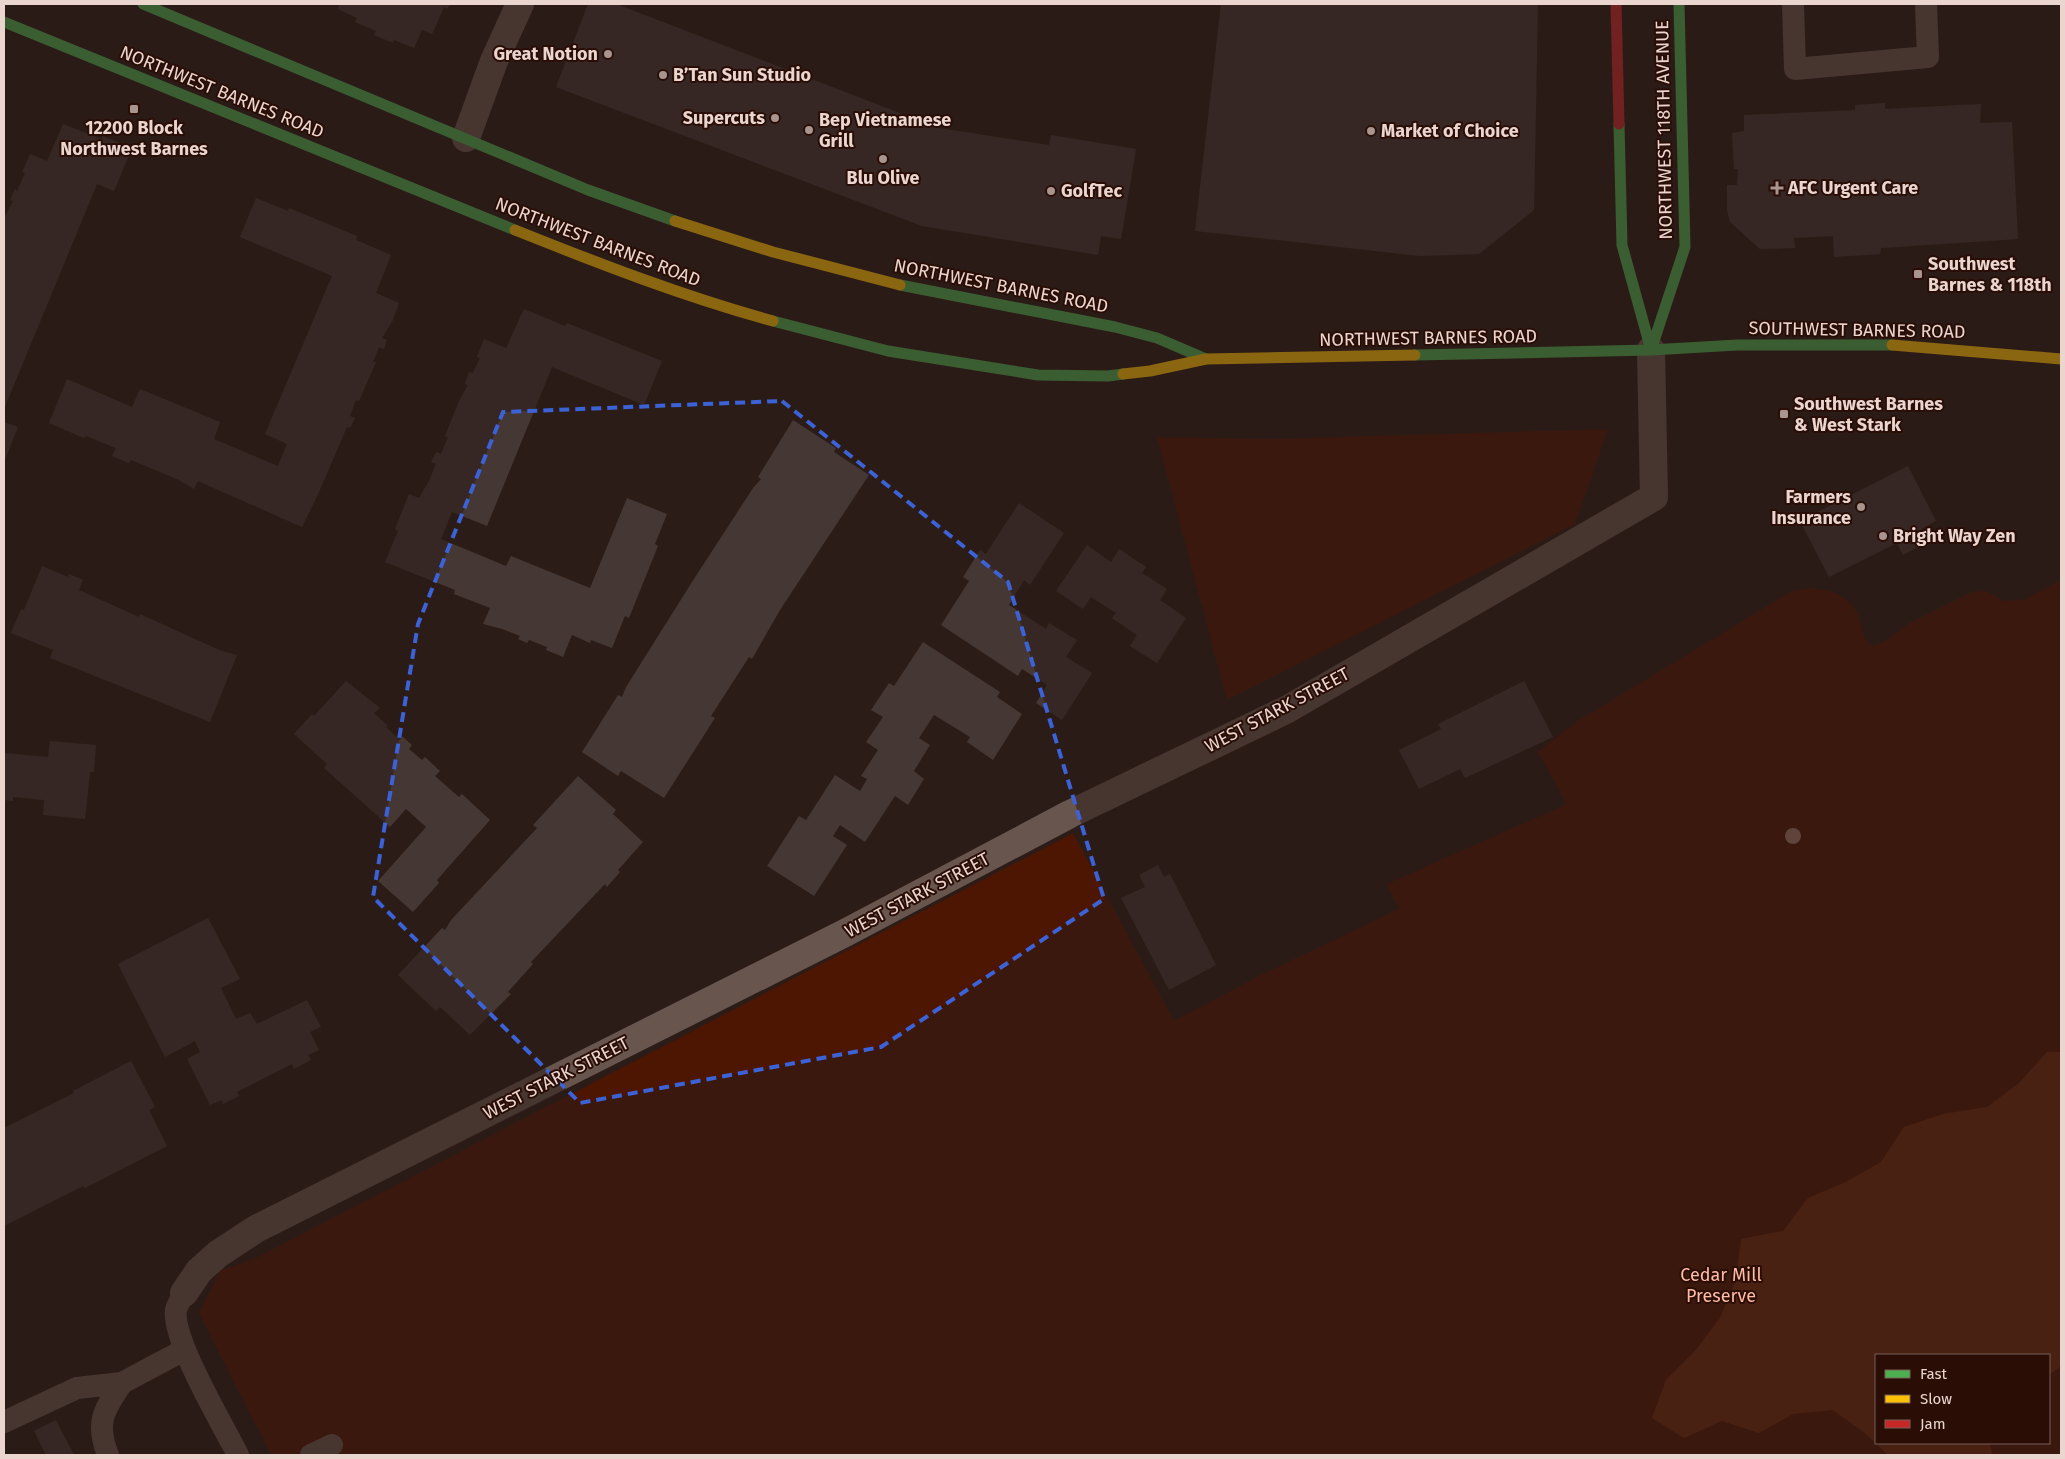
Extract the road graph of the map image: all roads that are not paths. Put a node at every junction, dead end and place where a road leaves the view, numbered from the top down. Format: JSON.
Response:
{"nodes":[{"id":1,"x":144,"y":4,"type":"edge"},
{"id":2,"x":520,"y":4,"type":"edge"},
{"id":3,"x":1616,"y":4,"type":"edge"},
{"id":4,"x":1679,"y":4,"type":"edge"},
{"id":5,"x":1793,"y":4,"type":"edge"},
{"id":6,"x":1926,"y":4,"type":"edge"},
{"id":7,"x":4,"y":22,"type":"edge"},
{"id":8,"x":466,"y":138,"type":"junction"},
{"id":9,"x":1651,"y":350,"type":"junction"},
{"id":10,"x":1206,"y":359,"type":"junction"},
{"id":11,"x":2061,"y":359,"type":"edge"},
{"id":12,"x":184,"y":1293,"type":"joint"},
{"id":13,"x":184,"y":1350,"type":"junction"},
{"id":14,"x":122,"y":1383,"type":"junction"},
{"id":15,"x":4,"y":1422,"type":"edge"},
{"id":16,"x":332,"y":1444,"type":"dead end"},
{"id":17,"x":108,"y":1455,"type":"edge"},
{"id":18,"x":238,"y":1455,"type":"edge"},
{"id":19,"x":311,"y":1455,"type":"edge"}],
"edges":[{"from":1,"to":8,"type":"main road","name":"NORTHWEST BARNES ROAD"},
{"from":2,"to":8,"type":"street"},
{"from":3,"to":9,"type":"main road"},
{"from":4,"to":9,"type":"main road","name":"NORTHWEST 118TH AVENUE"},
{"from":5,"to":6,"type":"lane"},
{"from":7,"to":10,"type":"main road","name":"NORTHWEST BARNES ROAD"},
{"from":8,"to":10,"type":"main road","name":"NORTHWEST BARNES ROAD"},
{"from":9,"to":10,"type":"main road","name":"NORTHWEST BARNES ROAD"},
{"from":9,"to":11,"type":"main road","name":"SOUTHWEST BARNES ROAD"},
{"from":9,"to":12,"type":"street","name":"WEST STARK STREET"},
{"from":12,"to":13,"type":"lane"},
{"from":13,"to":14,"type":"lane"},
{"from":13,"to":18,"type":"lane"},
{"from":14,"to":15,"type":"lane"},
{"from":14,"to":17,"type":"lane"},
{"from":16,"to":19,"type":"lane"}]}
